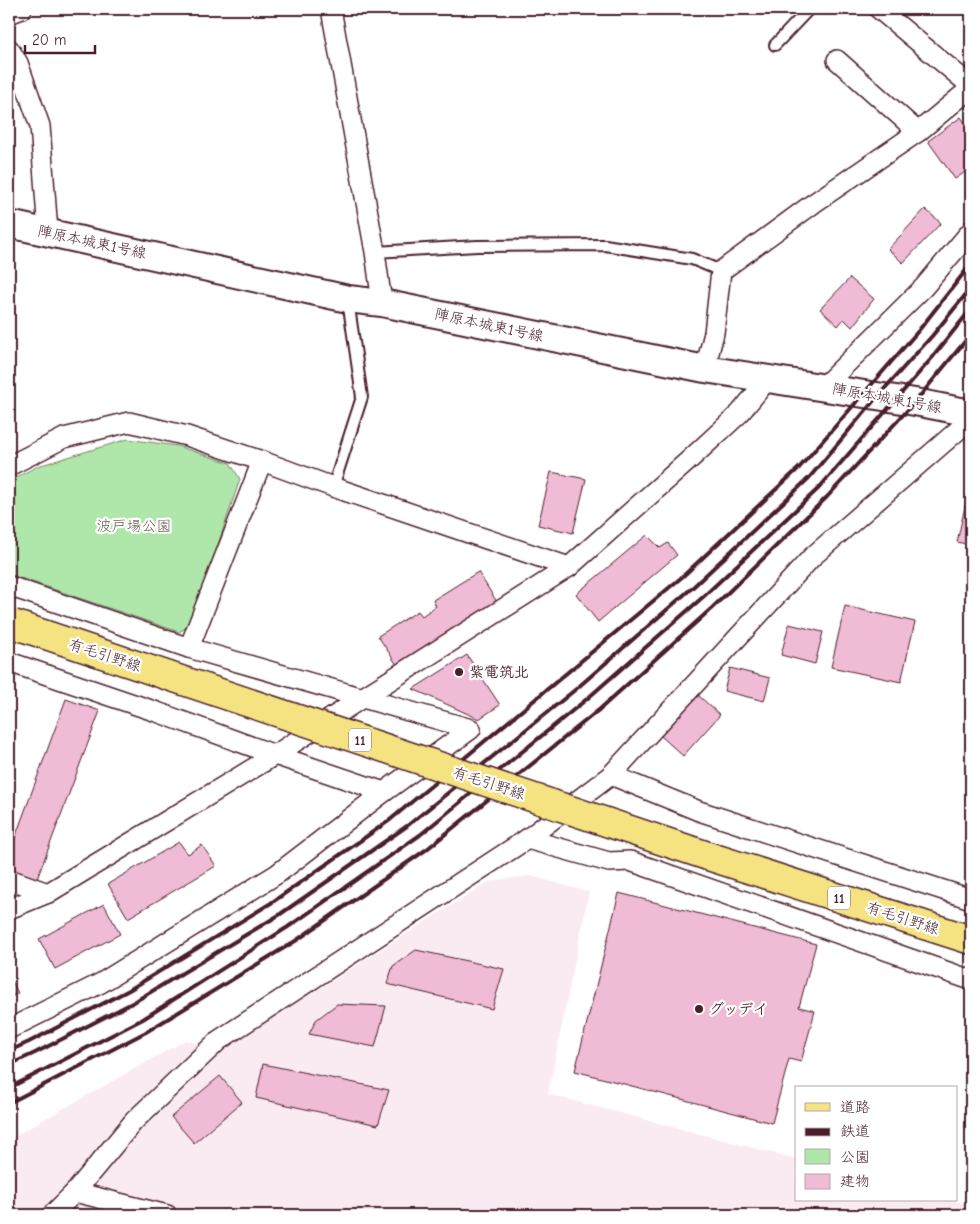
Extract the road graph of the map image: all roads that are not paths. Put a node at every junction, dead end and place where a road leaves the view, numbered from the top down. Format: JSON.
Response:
{"nodes":[{"id":1,"x":22,"y":9,"type":"edge"},
{"id":2,"x":331,"y":9,"type":"edge"},
{"id":3,"x":808,"y":9,"type":"edge"},
{"id":4,"x":879,"y":9,"type":"edge"},
{"id":5,"x":9,"y":14,"type":"edge"},
{"id":6,"x":775,"y":45,"type":"dead end"},
{"id":7,"x":9,"y":49,"type":"edge"},
{"id":8,"x":837,"y":60,"type":"dead end"},
{"id":9,"x":971,"y":87,"type":"edge"},
{"id":10,"x":918,"y":132,"type":"junction"},
{"id":11,"x":9,"y":224,"type":"edge"},
{"id":12,"x":971,"y":231,"type":"edge"},
{"id":13,"x":48,"y":232,"type":"junction"},
{"id":14,"x":374,"y":252,"type":"junction"},
{"id":15,"x":722,"y":271,"type":"junction"},
{"id":16,"x":348,"y":299,"type":"junction"},
{"id":17,"x":382,"y":303,"type":"junction"},
{"id":18,"x":705,"y":369,"type":"junction"},
{"id":19,"x":768,"y":380,"type":"junction"},
{"id":20,"x":824,"y":387,"type":"junction"},
{"id":21,"x":971,"y":413,"type":"edge"},
{"id":22,"x":971,"y":419,"type":"edge"},
{"id":23,"x":262,"y":461,"type":"junction"},
{"id":24,"x":9,"y":466,"type":"edge"},
{"id":25,"x":332,"y":487,"type":"junction"},
{"id":26,"x":569,"y":567,"type":"junction"},
{"id":27,"x":9,"y":586,"type":"edge"},
{"id":28,"x":11,"y":623,"type":"edge"},
{"id":29,"x":189,"y":648,"type":"junction"},
{"id":30,"x":9,"y":662,"type":"edge"},
{"id":31,"x":362,"y":698,"type":"junction"},
{"id":32,"x":274,"y":756,"type":"junction"},
{"id":33,"x":611,"y":775,"type":"junction"},
{"id":34,"x":384,"y":792,"type":"junction"},
{"id":35,"x":527,"y":839,"type":"junction"},
{"id":36,"x":9,"y":879,"type":"edge"},
{"id":37,"x":48,"y":893,"type":"junction"},
{"id":38,"x":971,"y":898,"type":"edge"},
{"id":39,"x":9,"y":909,"type":"edge"},
{"id":40,"x":971,"y":940,"type":"edge"},
{"id":41,"x":971,"y":980,"type":"edge"},
{"id":42,"x":9,"y":1029,"type":"edge"},
{"id":43,"x":75,"y":1192,"type":"junction"},
{"id":44,"x":52,"y":1215,"type":"edge"},
{"id":45,"x":167,"y":1215,"type":"edge"}],
"edges":[{"from":1,"to":5,"type":"street"},
{"from":2,"to":14,"type":"street"},
{"from":3,"to":6,"type":"lane"},
{"from":4,"to":9,"type":"street"},
{"from":7,"to":13,"type":"street"},
{"from":8,"to":10,"type":"street"},
{"from":9,"to":10,"type":"street"},
{"from":10,"to":15,"type":"street"},
{"from":11,"to":13,"type":"street","name":"陣原本城東1号線"},
{"from":12,"to":20,"type":"street"},
{"from":13,"to":16,"type":"street","name":"陣原本城東1号線"},
{"from":14,"to":15,"type":"lane"},
{"from":14,"to":17,"type":"street"},
{"from":15,"to":18,"type":"street"},
{"from":16,"to":17,"type":"street","name":"陣原本城東1号線"},
{"from":16,"to":25,"type":"lane"},
{"from":17,"to":18,"type":"street","name":"陣原本城東1号線"},
{"from":18,"to":19,"type":"street","name":"陣原本城東1号線"},
{"from":19,"to":20,"type":"street","name":"陣原本城東1号線"},
{"from":19,"to":26,"type":"street"},
{"from":20,"to":21,"type":"street","name":"陣原本城東1号線"},
{"from":22,"to":33,"type":"street"},
{"from":23,"to":24,"type":"street"},
{"from":23,"to":25,"type":"street"},
{"from":23,"to":29,"type":"street"},
{"from":25,"to":26,"type":"street"},
{"from":26,"to":31,"type":"street"},
{"from":27,"to":29,"type":"street"},
{"from":28,"to":40,"type":"main road","name":"有毛引野線","number":"11","bridge":true},
{"from":29,"to":31,"type":"street"},
{"from":30,"to":32,"type":"street"},
{"from":31,"to":32,"type":"street"},
{"from":31,"to":34,"type":"street"},
{"from":32,"to":34,"type":"street"},
{"from":32,"to":37,"type":"street"},
{"from":33,"to":35,"type":"street"},
{"from":33,"to":38,"type":"street"},
{"from":34,"to":42,"type":"street"},
{"from":35,"to":41,"type":"street"},
{"from":35,"to":43,"type":"street"},
{"from":36,"to":37,"type":"street"},
{"from":37,"to":39,"type":"street"},
{"from":43,"to":44,"type":"street"},
{"from":43,"to":45,"type":"street"}]}
